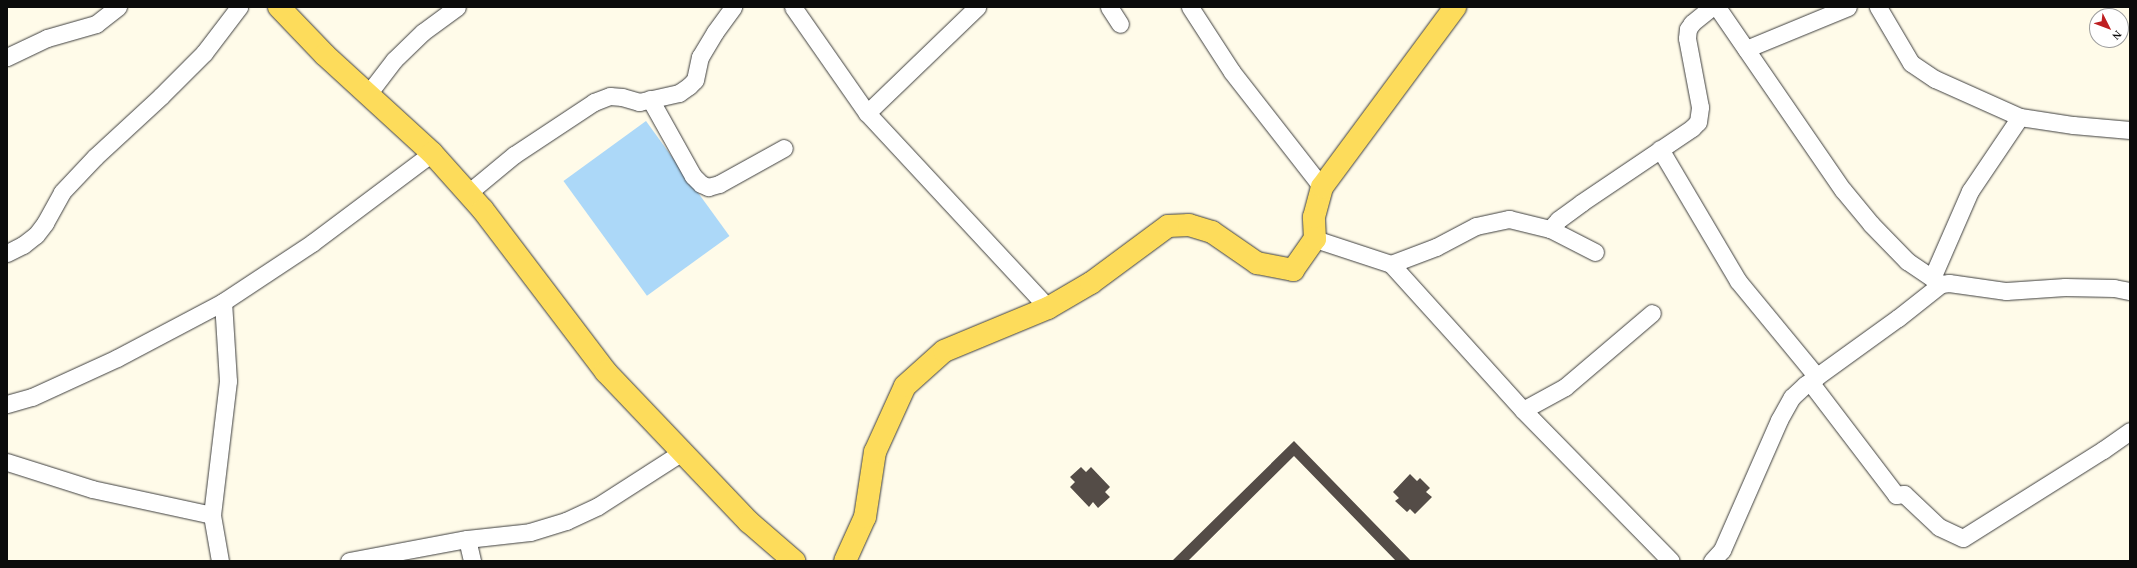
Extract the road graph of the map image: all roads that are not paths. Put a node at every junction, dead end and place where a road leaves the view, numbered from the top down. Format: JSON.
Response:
{"nodes":[{"id":1,"x":118,"y":7,"type":"edge"},
{"id":2,"x":239,"y":7,"type":"edge"},
{"id":3,"x":279,"y":7,"type":"edge"},
{"id":4,"x":457,"y":7,"type":"edge"},
{"id":5,"x":733,"y":7,"type":"edge"},
{"id":6,"x":793,"y":7,"type":"edge"},
{"id":7,"x":977,"y":7,"type":"edge"},
{"id":8,"x":1109,"y":7,"type":"edge"},
{"id":9,"x":1190,"y":7,"type":"edge"},
{"id":10,"x":1455,"y":7,"type":"edge"},
{"id":11,"x":1717,"y":7,"type":"edge"},
{"id":12,"x":1848,"y":7,"type":"edge"},
{"id":13,"x":1878,"y":7,"type":"edge"},
{"id":14,"x":1702,"y":10,"type":"edge"},
{"id":15,"x":1120,"y":24,"type":"dead end"},
{"id":16,"x":1746,"y":49,"type":"junction"},
{"id":17,"x":7,"y":57,"type":"edge"},
{"id":18,"x":368,"y":94,"type":"junction"},
{"id":19,"x":650,"y":99,"type":"junction"},
{"id":20,"x":867,"y":113,"type":"junction"},
{"id":21,"x":2020,"y":117,"type":"junction"},
{"id":22,"x":2130,"y":130,"type":"edge"},
{"id":23,"x":784,"y":148,"type":"dead end"},
{"id":24,"x":1660,"y":149,"type":"junction"},
{"id":25,"x":432,"y":153,"type":"junction"},
{"id":26,"x":1322,"y":187,"type":"junction"},
{"id":27,"x":468,"y":193,"type":"junction"},
{"id":28,"x":1550,"y":229,"type":"junction"},
{"id":29,"x":1315,"y":239,"type":"junction"},
{"id":30,"x":1596,"y":252,"type":"dead end"},
{"id":31,"x":7,"y":253,"type":"edge"},
{"id":32,"x":1391,"y":264,"type":"junction"},
{"id":33,"x":1936,"y":281,"type":"junction"},
{"id":34,"x":2130,"y":291,"type":"edge"},
{"id":35,"x":223,"y":302,"type":"junction"},
{"id":36,"x":1048,"y":308,"type":"junction"},
{"id":37,"x":1652,"y":313,"type":"dead end"},
{"id":38,"x":1813,"y":379,"type":"junction"},
{"id":39,"x":7,"y":404,"type":"edge"},
{"id":40,"x":1523,"y":410,"type":"junction"},
{"id":41,"x":2130,"y":431,"type":"edge"},
{"id":42,"x":682,"y":452,"type":"junction"},
{"id":43,"x":7,"y":462,"type":"edge"},
{"id":44,"x":212,"y":515,"type":"junction"},
{"id":45,"x":466,"y":539,"type":"junction"},
{"id":46,"x":220,"y":561,"type":"edge"},
{"id":47,"x":349,"y":561,"type":"edge"},
{"id":48,"x":472,"y":561,"type":"edge"},
{"id":49,"x":794,"y":561,"type":"edge"},
{"id":50,"x":845,"y":561,"type":"edge"},
{"id":51,"x":1671,"y":561,"type":"edge"},
{"id":52,"x":1712,"y":561,"type":"edge"}],
"edges":[{"from":1,"to":17,"type":"street"},
{"from":2,"to":31,"type":"street"},
{"from":3,"to":18,"type":"main road"},
{"from":4,"to":18,"type":"street"},
{"from":5,"to":19,"type":"street"},
{"from":6,"to":20,"type":"street"},
{"from":7,"to":20,"type":"street"},
{"from":8,"to":15,"type":"street"},
{"from":9,"to":26,"type":"street"},
{"from":10,"to":26,"type":"main road"},
{"from":11,"to":16,"type":"street"},
{"from":12,"to":16,"type":"street"},
{"from":13,"to":21,"type":"street"},
{"from":14,"to":24,"type":"street"},
{"from":16,"to":33,"type":"street"},
{"from":18,"to":25,"type":"main road"},
{"from":19,"to":23,"type":"street"},
{"from":19,"to":27,"type":"street"},
{"from":20,"to":36,"type":"street"},
{"from":21,"to":22,"type":"street"},
{"from":21,"to":33,"type":"street"},
{"from":24,"to":28,"type":"street"},
{"from":24,"to":38,"type":"street"},
{"from":25,"to":27,"type":"main road"},
{"from":25,"to":35,"type":"street"},
{"from":26,"to":29,"type":"main road"},
{"from":27,"to":42,"type":"main road"},
{"from":28,"to":30,"type":"street"},
{"from":28,"to":32,"type":"street"},
{"from":29,"to":32,"type":"street"},
{"from":29,"to":36,"type":"main road"},
{"from":32,"to":40,"type":"street"},
{"from":33,"to":34,"type":"street"},
{"from":33,"to":38,"type":"street"},
{"from":35,"to":39,"type":"street"},
{"from":35,"to":44,"type":"street"},
{"from":36,"to":50,"type":"main road"},
{"from":37,"to":40,"type":"street"},
{"from":38,"to":41,"type":"street"},
{"from":38,"to":52,"type":"street"},
{"from":40,"to":51,"type":"street"},
{"from":42,"to":45,"type":"street"},
{"from":42,"to":49,"type":"main road"},
{"from":43,"to":44,"type":"street"},
{"from":44,"to":46,"type":"street"},
{"from":45,"to":47,"type":"street"},
{"from":45,"to":48,"type":"street"}]}
